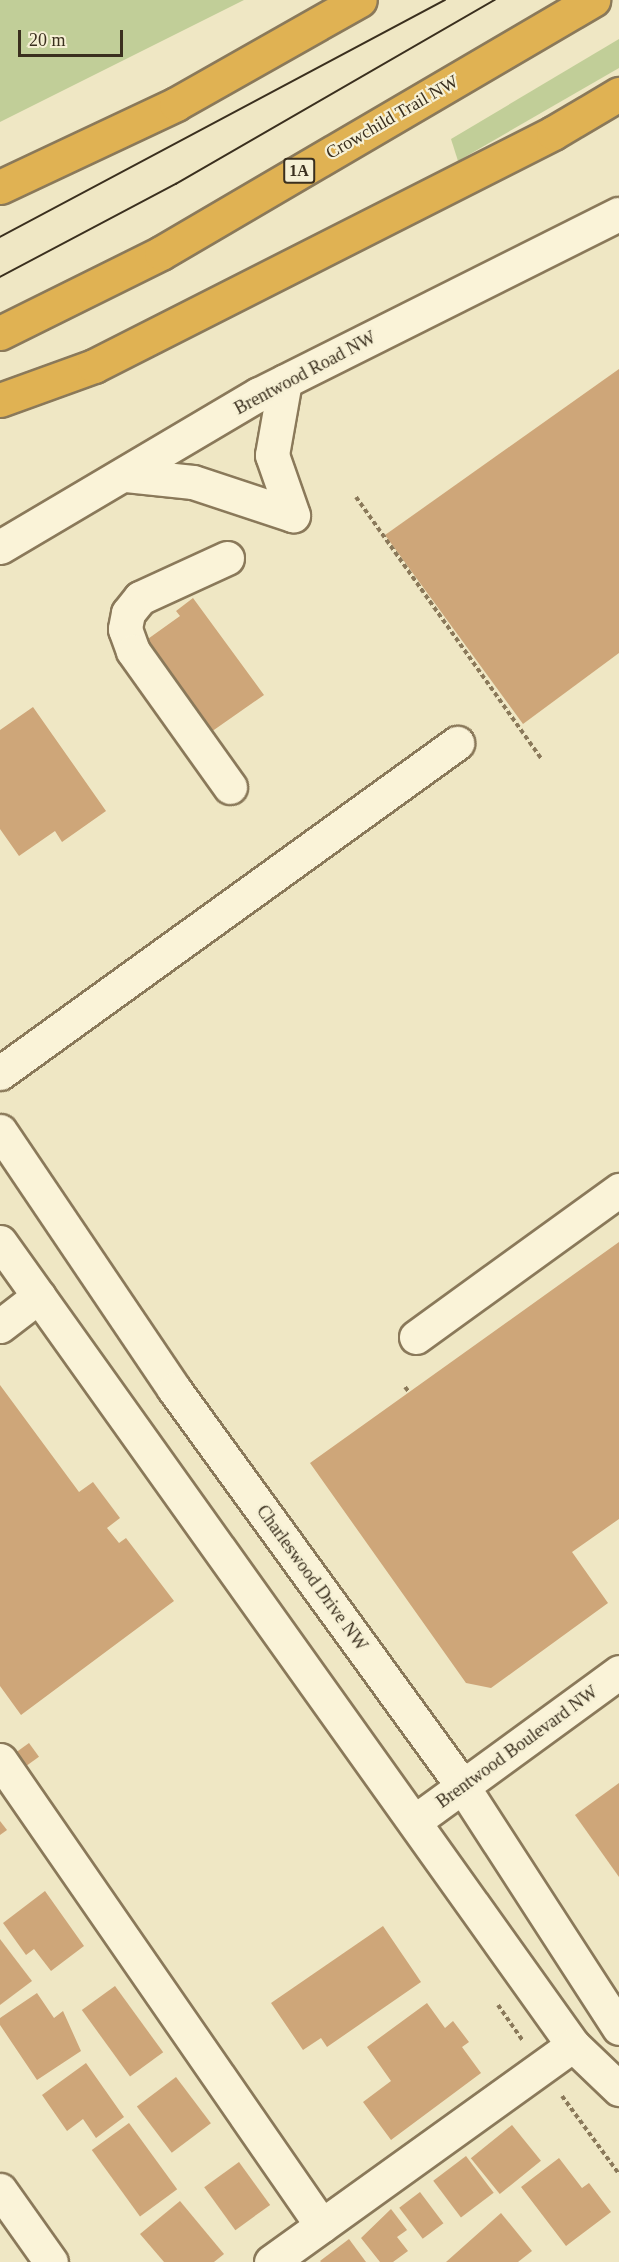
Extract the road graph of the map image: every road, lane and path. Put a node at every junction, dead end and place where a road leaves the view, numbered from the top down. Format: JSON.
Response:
{"nodes":[{"id":1,"x":360,"y":0,"type":"edge"},
{"id":2,"x":593,"y":0,"type":"edge"},
{"id":3,"x":619,"y":94,"type":"edge"},
{"id":4,"x":0,"y":187,"type":"edge"},
{"id":5,"x":619,"y":214,"type":"edge"},
{"id":6,"x":0,"y":333,"type":"edge"},
{"id":7,"x":285,"y":381,"type":"junction"},
{"id":8,"x":0,"y":400,"type":"edge"},
{"id":9,"x":126,"y":475,"type":"junction"},
{"id":10,"x":356,"y":496,"type":"dead end"},
{"id":11,"x":0,"y":548,"type":"edge"},
{"id":12,"x":227,"y":558,"type":"dead end"},
{"id":13,"x":458,"y":743,"type":"dead end"},
{"id":14,"x":541,"y":758,"type":"dead end"},
{"id":15,"x":230,"y":787,"type":"dead end"},
{"id":16,"x":0,"y":1072,"type":"edge"},
{"id":17,"x":0,"y":1131,"type":"edge"},
{"id":18,"x":619,"y":1190,"type":"edge"},
{"id":19,"x":0,"y":1242,"type":"edge"},
{"id":20,"x":39,"y":1296,"type":"junction"},
{"id":21,"x":0,"y":1326,"type":"edge"},
{"id":22,"x":416,"y":1337,"type":"dead end"},
{"id":23,"x":405,"y":1387,"type":"dead end"},
{"id":24,"x":409,"y":1392,"type":"dead end"},
{"id":25,"x":619,"y":1672,"type":"edge"},
{"id":26,"x":0,"y":1760,"type":"edge"},
{"id":27,"x":463,"y":1787,"type":"junction"},
{"id":28,"x":415,"y":1821,"type":"junction"},
{"id":29,"x":617,"y":2019,"type":"edge"},
{"id":30,"x":573,"y":2044,"type":"junction"},
{"id":31,"x":619,"y":2089,"type":"edge"},
{"id":32,"x":0,"y":2190,"type":"edge"},
{"id":33,"x":322,"y":2226,"type":"junction"},
{"id":34,"x":51,"y":2262,"type":"edge"},
{"id":35,"x":271,"y":2262,"type":"edge"}],
"edges":[{"from":1,"to":4,"type":"highway"},
{"from":2,"to":6,"type":"highway","name":"Crowchild Trail NW","number":"1A"},
{"from":3,"to":8,"type":"highway"},
{"from":5,"to":7,"type":"street","name":"Brentwood Road NW"},
{"from":7,"to":9,"type":"street","name":"Brentwood Road NW"},
{"from":7,"to":9,"type":"street"},
{"from":9,"to":11,"type":"street","name":"Brentwood Road NW"},
{"from":10,"to":14,"type":"path"},
{"from":12,"to":15,"type":"street"},
{"from":13,"to":16,"type":"street"},
{"from":17,"to":27,"type":"street","name":"Charleswood Drive NW"},
{"from":18,"to":22,"type":"street"},
{"from":19,"to":20,"type":"street"},
{"from":20,"to":21,"type":"street"},
{"from":20,"to":28,"type":"street"},
{"from":23,"to":24,"type":"path"},
{"from":25,"to":27,"type":"street","name":"Brentwood Boulevard NW"},
{"from":26,"to":33,"type":"street"},
{"from":27,"to":28,"type":"street","name":"Brentwood Boulevard NW"},
{"from":27,"to":29,"type":"street","name":"Charleswood Drive NW"},
{"from":28,"to":30,"type":"street"},
{"from":30,"to":31,"type":"street"},
{"from":30,"to":33,"type":"street"},
{"from":32,"to":34,"type":"street"},
{"from":33,"to":35,"type":"street"}]}
